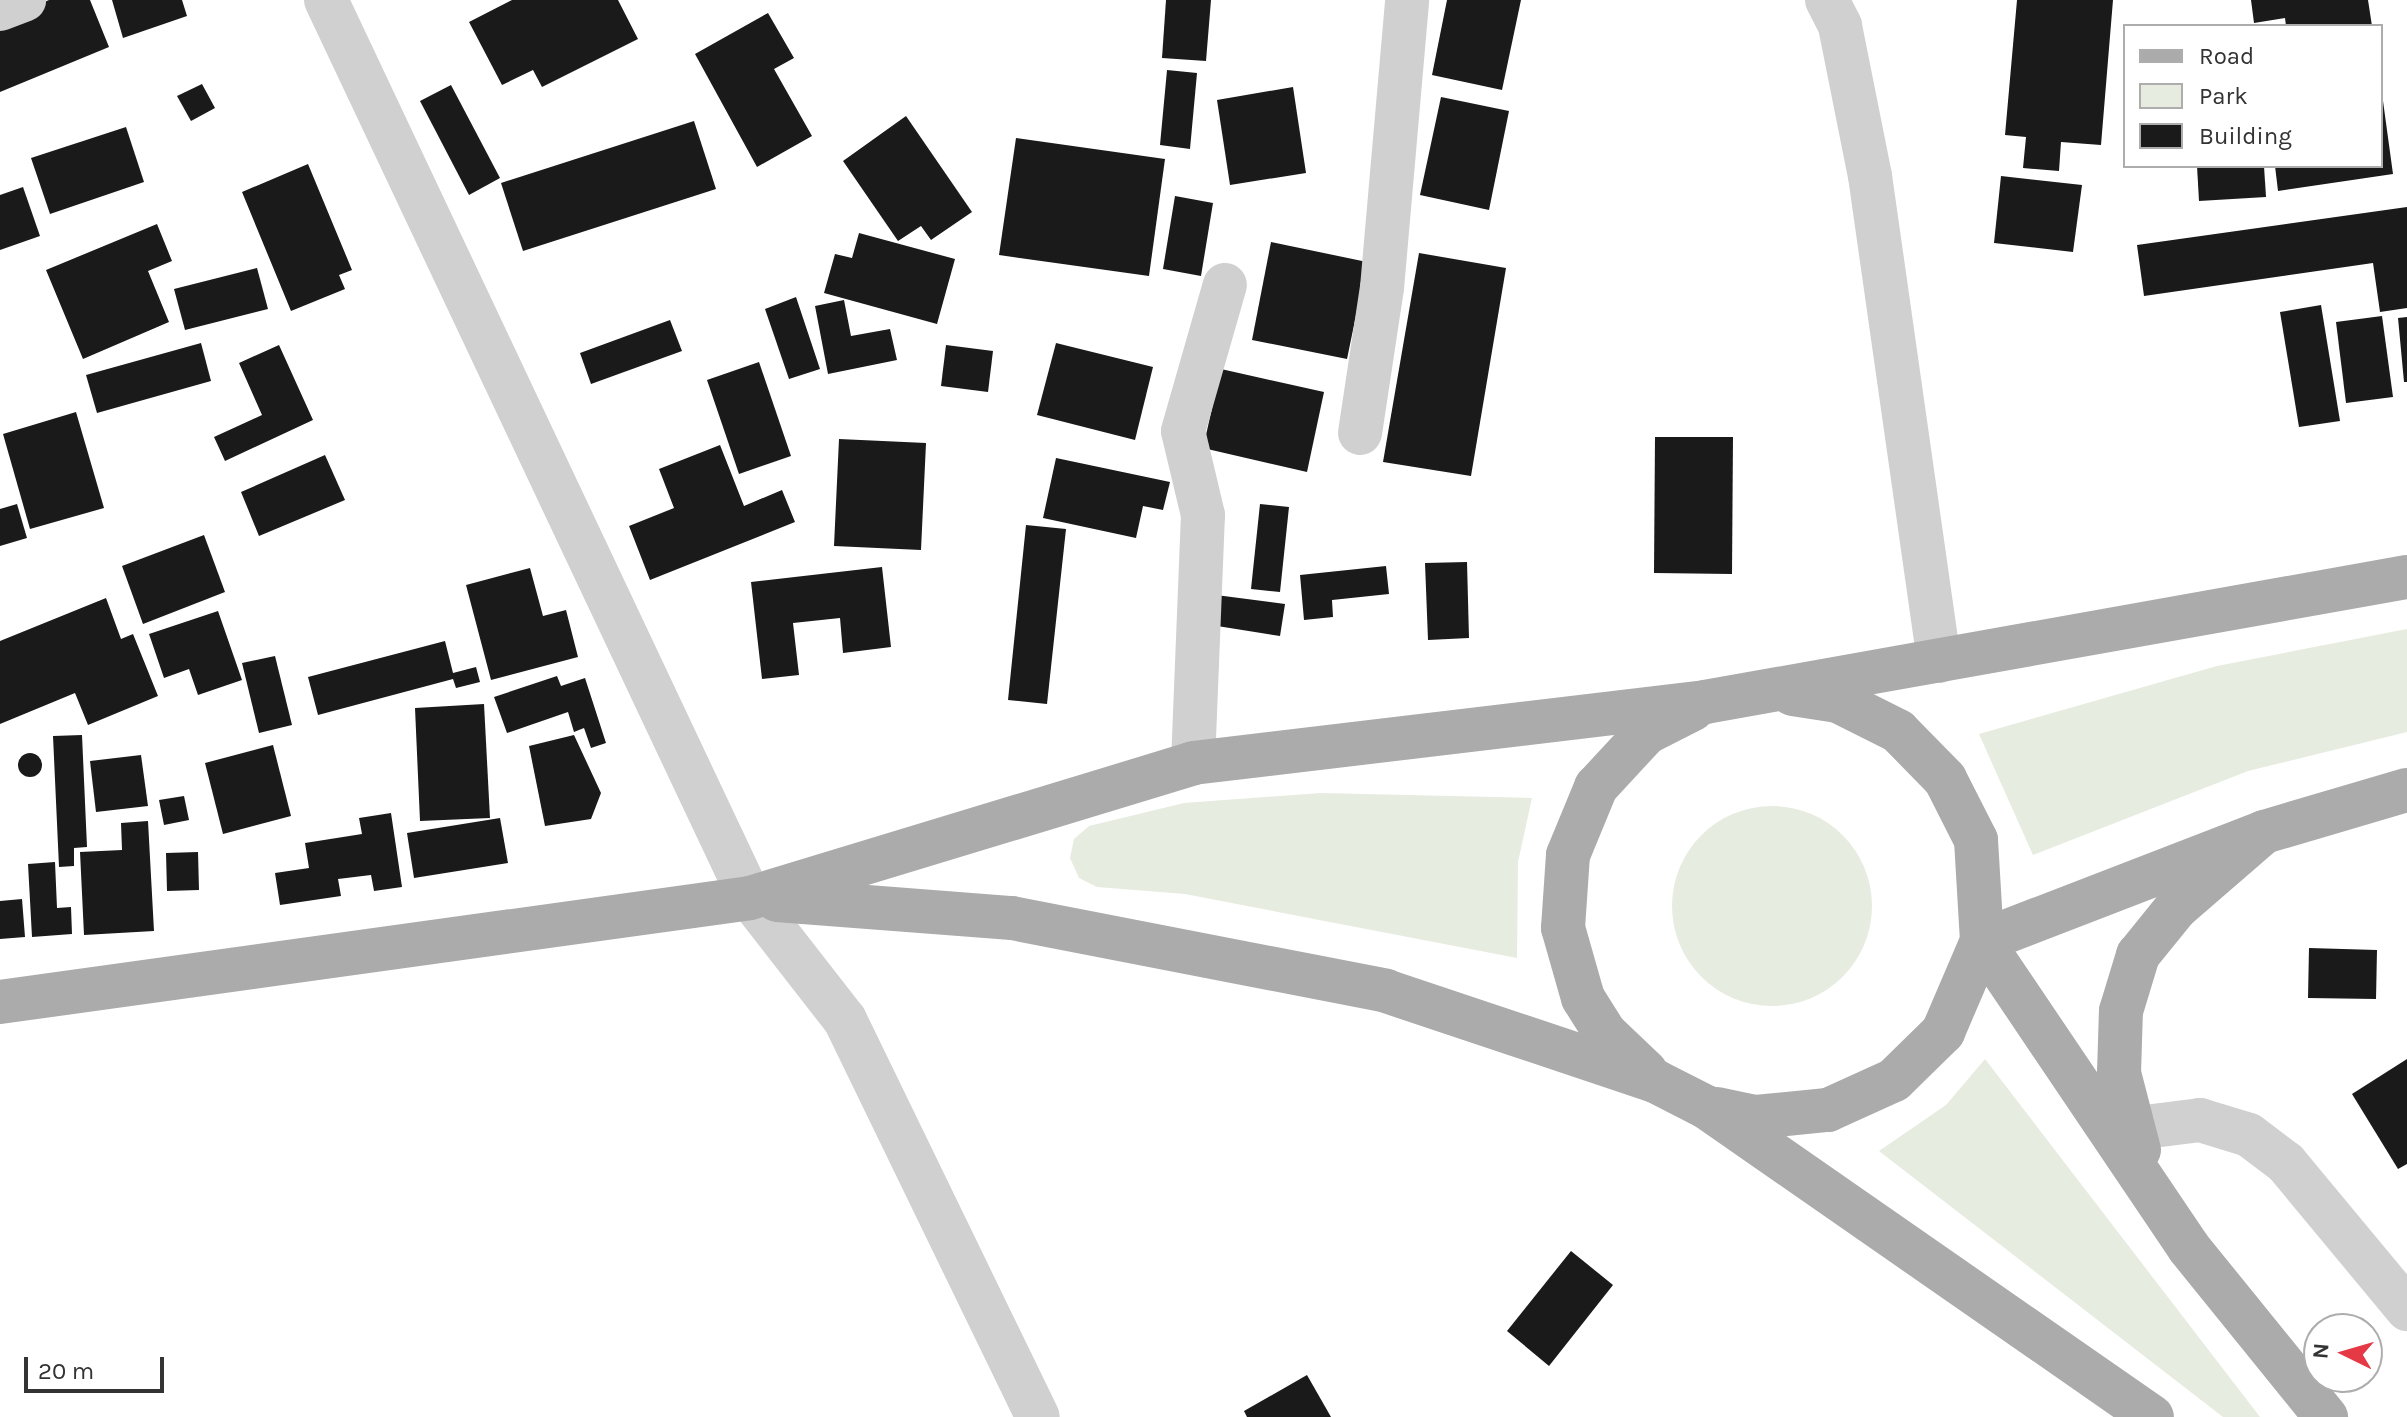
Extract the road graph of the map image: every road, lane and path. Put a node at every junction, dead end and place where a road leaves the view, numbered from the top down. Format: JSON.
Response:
{"nodes":[{"id":1,"x":24,"y":0,"type":"edge"},
{"id":2,"x":326,"y":0,"type":"edge"},
{"id":3,"x":1407,"y":0,"type":"edge"},
{"id":4,"x":1827,"y":0,"type":"edge"},
{"id":5,"x":0,"y":9,"type":"edge"},
{"id":6,"x":1225,"y":285,"type":"dead end"},
{"id":7,"x":1360,"y":433,"type":"dead end"},
{"id":8,"x":2407,"y":577,"type":"edge"},
{"id":9,"x":1939,"y":661,"type":"junction"},
{"id":10,"x":1771,"y":691,"type":"junction"},
{"id":11,"x":1705,"y":702,"type":"junction"},
{"id":12,"x":1193,"y":763,"type":"junction"},
{"id":13,"x":2407,"y":790,"type":"edge"},
{"id":14,"x":2264,"y":832,"type":"junction"},
{"id":15,"x":750,"y":898,"type":"junction"},
{"id":16,"x":1982,"y":941,"type":"junction"},
{"id":17,"x":0,"y":1002,"type":"edge"},
{"id":18,"x":1655,"y":1081,"type":"junction"},
{"id":19,"x":1706,"y":1107,"type":"junction"},
{"id":20,"x":2129,"y":1129,"type":"junction"},
{"id":21,"x":2189,"y":1248,"type":"junction"},
{"id":22,"x":2407,"y":1309,"type":"edge"},
{"id":23,"x":1038,"y":1417,"type":"edge"},
{"id":24,"x":2152,"y":1417,"type":"edge"},
{"id":25,"x":2326,"y":1417,"type":"edge"}],
"edges":[{"from":1,"to":5,"type":"street"},
{"from":2,"to":15,"type":"street"},
{"from":3,"to":7,"type":"street"},
{"from":4,"to":9,"type":"street"},
{"from":6,"to":12,"type":"street"},
{"from":8,"to":9,"type":"main road"},
{"from":9,"to":10,"type":"main road"},
{"from":10,"to":11,"type":"main road"},
{"from":10,"to":16,"type":"main road"},
{"from":11,"to":12,"type":"main road"},
{"from":11,"to":18,"type":"main road"},
{"from":12,"to":15,"type":"main road"},
{"from":13,"to":14,"type":"main road"},
{"from":14,"to":16,"type":"main road"},
{"from":14,"to":20,"type":"main road"},
{"from":15,"to":17,"type":"main road"},
{"from":15,"to":18,"type":"main road"},
{"from":15,"to":23,"type":"street"},
{"from":16,"to":19,"type":"main road"},
{"from":16,"to":21,"type":"main road"},
{"from":18,"to":19,"type":"main road"},
{"from":19,"to":24,"type":"main road"},
{"from":20,"to":21,"type":"main road"},
{"from":20,"to":22,"type":"street"},
{"from":21,"to":25,"type":"main road"}]}
